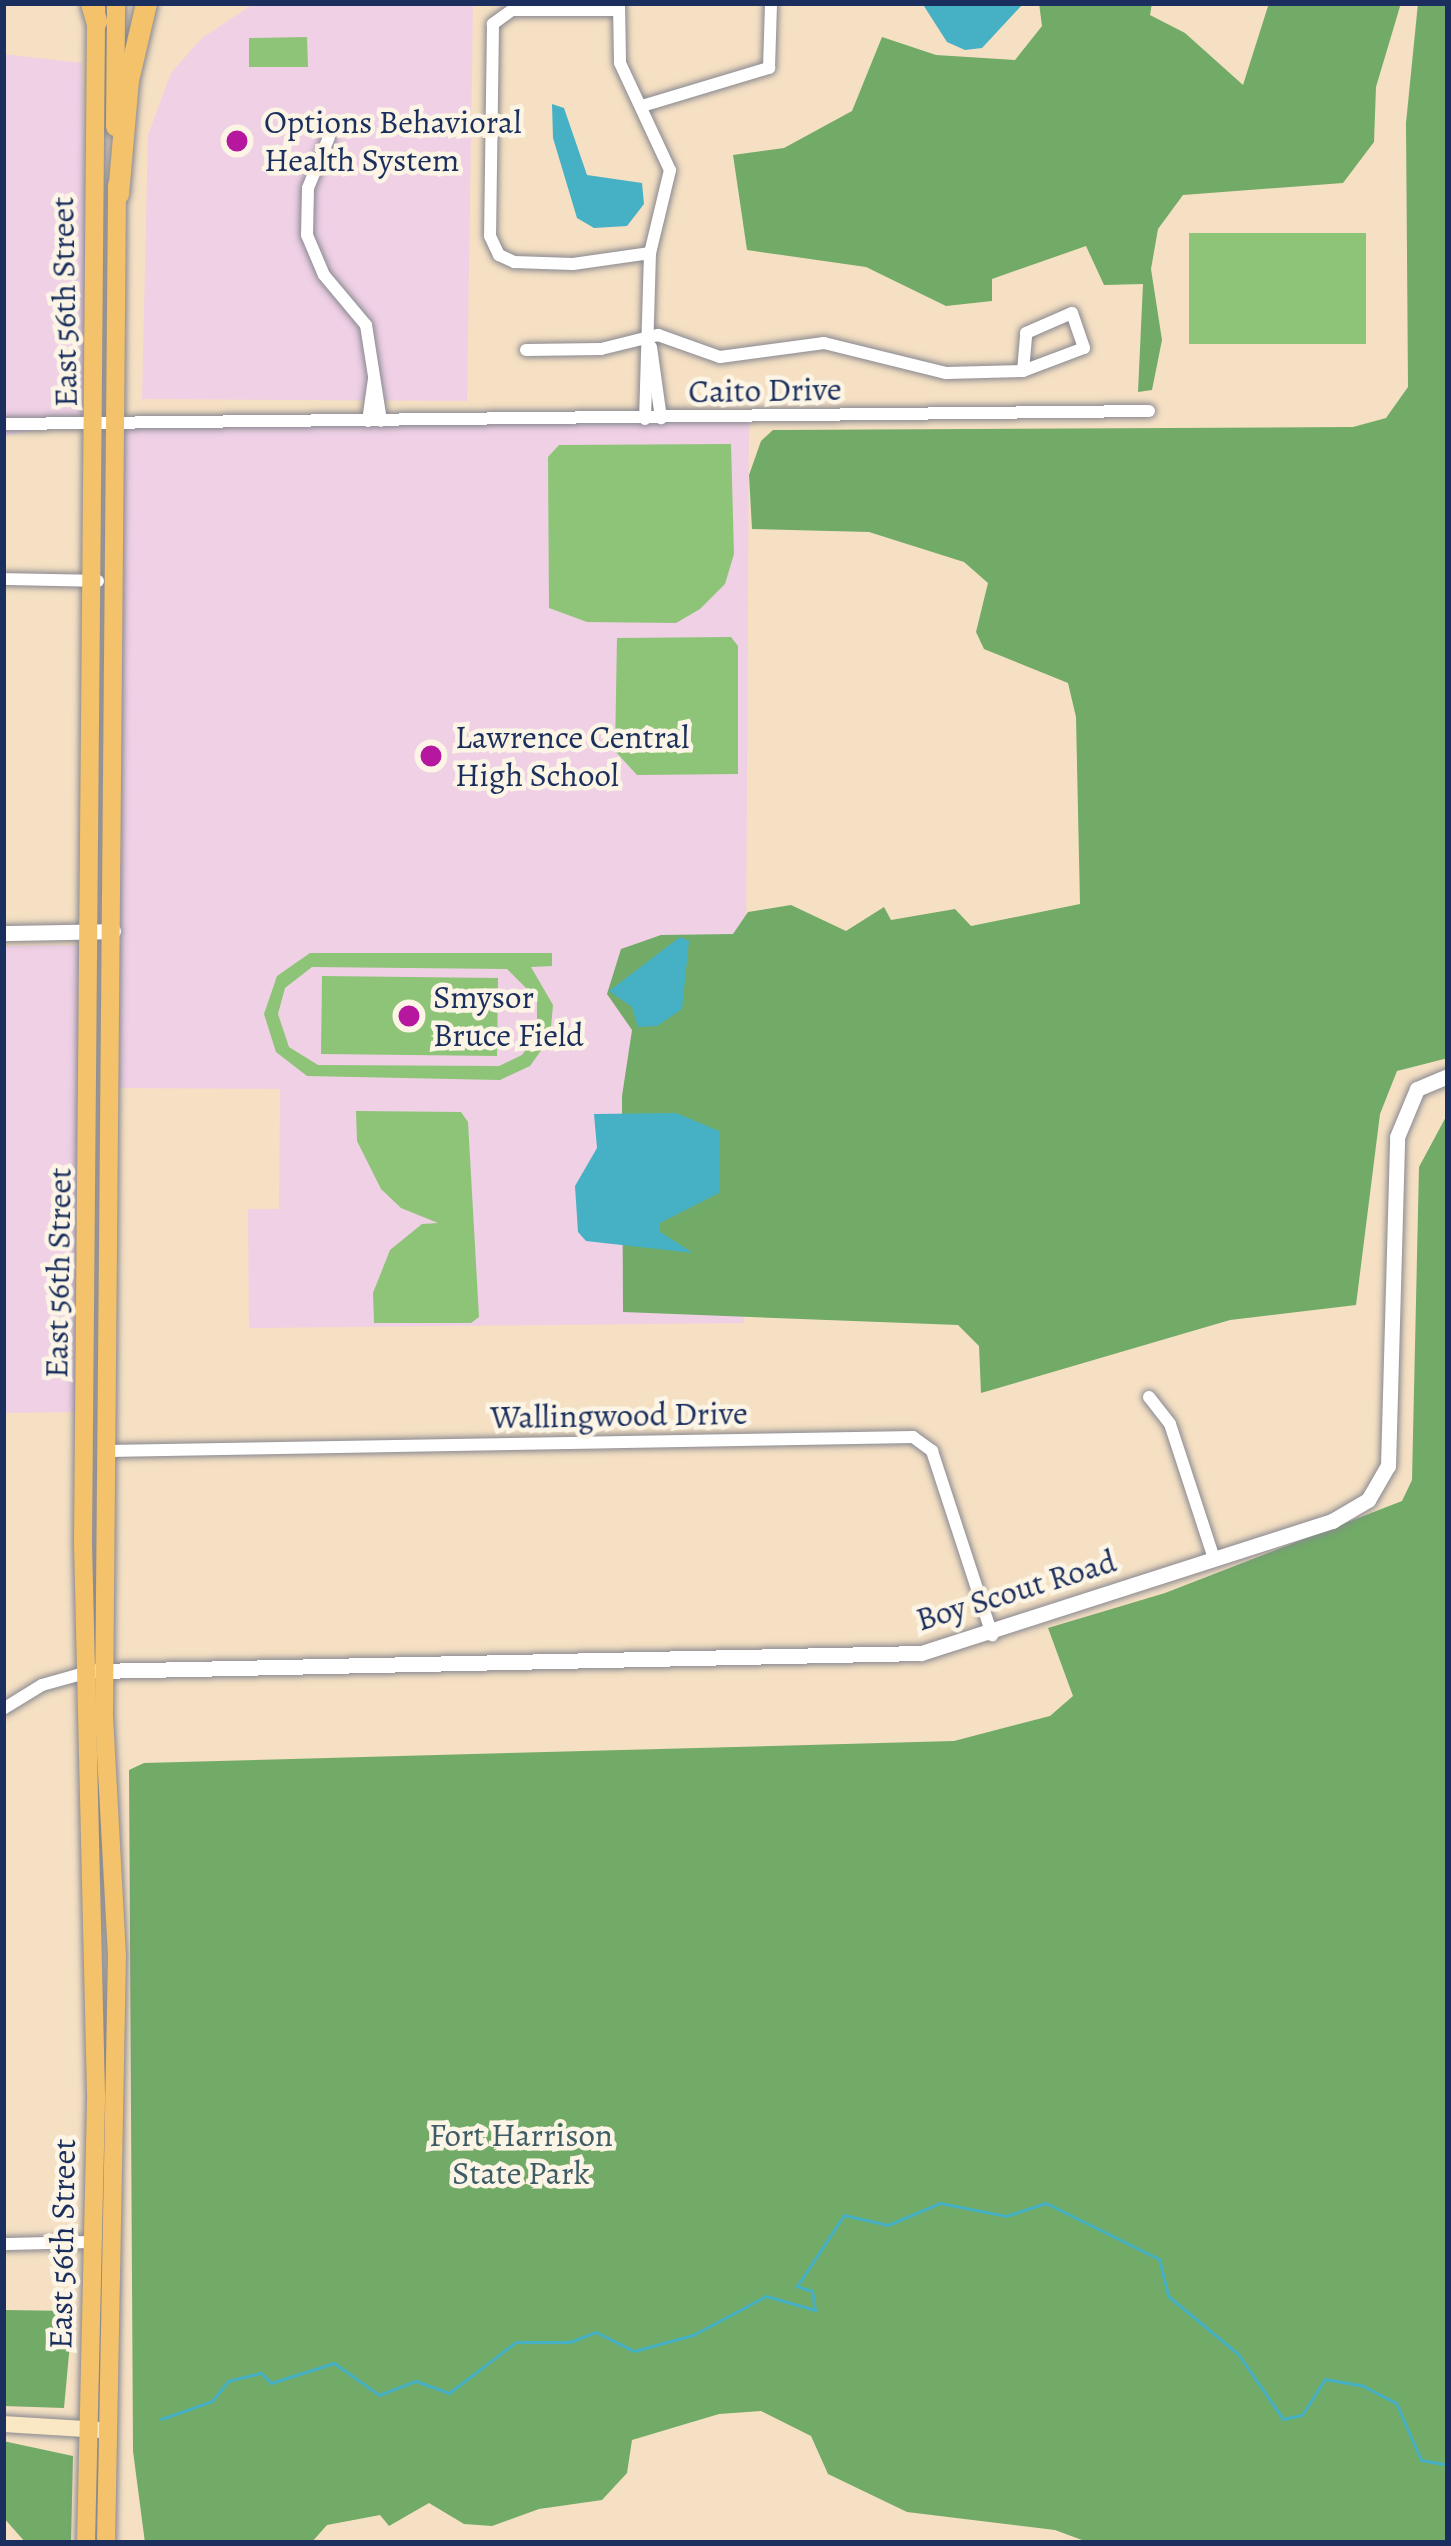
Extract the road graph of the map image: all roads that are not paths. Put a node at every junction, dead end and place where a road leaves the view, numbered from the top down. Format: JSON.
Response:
{"nodes":[{"id":1,"x":116,"y":3,"type":"edge"},
{"id":2,"x":146,"y":3,"type":"edge"},
{"id":3,"x":771,"y":3,"type":"edge"},
{"id":4,"x":619,"y":6,"type":"edge"},
{"id":5,"x":94,"y":9,"type":"edge"},
{"id":6,"x":642,"y":106,"type":"junction"},
{"id":7,"x":329,"y":137,"type":"dead end"},
{"id":8,"x":118,"y":194,"type":"junction"},
{"id":9,"x":650,"y":253,"type":"junction"},
{"id":10,"x":651,"y":341,"type":"junction"},
{"id":11,"x":526,"y":350,"type":"dead end"},
{"id":12,"x":1023,"y":370,"type":"junction"},
{"id":13,"x":1149,"y":412,"type":"dead end"},
{"id":14,"x":645,"y":418,"type":"junction"},
{"id":15,"x":661,"y":418,"type":"junction"},
{"id":16,"x":375,"y":421,"type":"junction"},
{"id":17,"x":3,"y":424,"type":"edge"},
{"id":18,"x":106,"y":424,"type":"junction"},
{"id":19,"x":3,"y":579,"type":"edge"},
{"id":20,"x":94,"y":580,"type":"junction"},
{"id":21,"x":118,"y":581,"type":"junction"},
{"id":22,"x":113,"y":931,"type":"junction"},
{"id":23,"x":3,"y":933,"type":"edge"},
{"id":24,"x":92,"y":933,"type":"junction"},
{"id":25,"x":1448,"y":1076,"type":"edge"},
{"id":26,"x":88,"y":1283,"type":"junction"},
{"id":27,"x":110,"y":1283,"type":"junction"},
{"id":28,"x":1149,"y":1397,"type":"dead end"},
{"id":29,"x":107,"y":1451,"type":"junction"},
{"id":30,"x":1214,"y":1559,"type":"junction"},
{"id":31,"x":992,"y":1635,"type":"junction"},
{"id":32,"x":95,"y":1671,"type":"junction"},
{"id":33,"x":3,"y":1709,"type":"edge"},
{"id":34,"x":94,"y":2242,"type":"junction"},
{"id":35,"x":3,"y":2244,"type":"edge"},
{"id":36,"x":3,"y":2424,"type":"edge"},
{"id":37,"x":108,"y":2430,"type":"junction"},
{"id":38,"x":87,"y":2431,"type":"junction"},
{"id":39,"x":86,"y":2543,"type":"edge"},
{"id":40,"x":106,"y":2543,"type":"edge"}],
"edges":[{"from":1,"to":8,"type":"main road","name":"East 56th Street"},
{"from":2,"to":8,"type":"highway"},
{"from":3,"to":6,"type":"street"},
{"from":4,"to":6,"type":"street"},
{"from":4,"to":9,"type":"street"},
{"from":5,"to":18,"type":"main road","name":"East 56th Street"},
{"from":6,"to":9,"type":"street"},
{"from":7,"to":16,"type":"street"},
{"from":8,"to":18,"type":"main road","name":"East 56th Street"},
{"from":9,"to":10,"type":"street"},
{"from":10,"to":11,"type":"street"},
{"from":10,"to":12,"type":"street"},
{"from":10,"to":14,"type":"street"},
{"from":10,"to":15,"type":"street"},
{"from":12,"to":12,"type":"street"},
{"from":13,"to":15,"type":"street","name":"Caito Drive"},
{"from":14,"to":15,"type":"street","name":"Caito Drive"},
{"from":14,"to":16,"type":"street","name":"Caito Drive"},
{"from":16,"to":18,"type":"street","name":"Caito Drive"},
{"from":17,"to":18,"type":"street","name":"Caito Drive"},
{"from":18,"to":20,"type":"main road","name":"East 56th Street"},
{"from":18,"to":21,"type":"main road","name":"East 56th Street"},
{"from":19,"to":20,"type":"street"},
{"from":20,"to":21,"type":"street"},
{"from":20,"to":24,"type":"main road","name":"East 56th Street"},
{"from":21,"to":22,"type":"main road","name":"East 56th Street"},
{"from":22,"to":24,"type":"street"},
{"from":22,"to":27,"type":"main road","name":"East 56th Street"},
{"from":23,"to":24,"type":"street"},
{"from":24,"to":26,"type":"main road","name":"East 56th Street"},
{"from":25,"to":30,"type":"street","name":"Boy Scout Road"},
{"from":26,"to":27,"type":"street"},
{"from":26,"to":32,"type":"main road","name":"East 56th Street"},
{"from":27,"to":29,"type":"main road","name":"East 56th Street"},
{"from":28,"to":30,"type":"street"},
{"from":29,"to":31,"type":"street","name":"Wallingwood Drive"},
{"from":29,"to":32,"type":"main road","name":"East 56th Street"},
{"from":30,"to":31,"type":"street","name":"Boy Scout Road"},
{"from":31,"to":32,"type":"street","name":"Boy Scout Road"},
{"from":32,"to":33,"type":"street","name":"Boy Scout Road"},
{"from":32,"to":34,"type":"main road","name":"East 56th Street"},
{"from":32,"to":37,"type":"main road","name":"East 56th Street"},
{"from":34,"to":35,"type":"street"},
{"from":34,"to":38,"type":"main road","name":"East 56th Street"},
{"from":36,"to":38,"type":"main road"},
{"from":37,"to":38,"type":"main road"},
{"from":37,"to":40,"type":"main road","name":"East 56th Street"},
{"from":38,"to":39,"type":"main road","name":"East 56th Street"}]}
